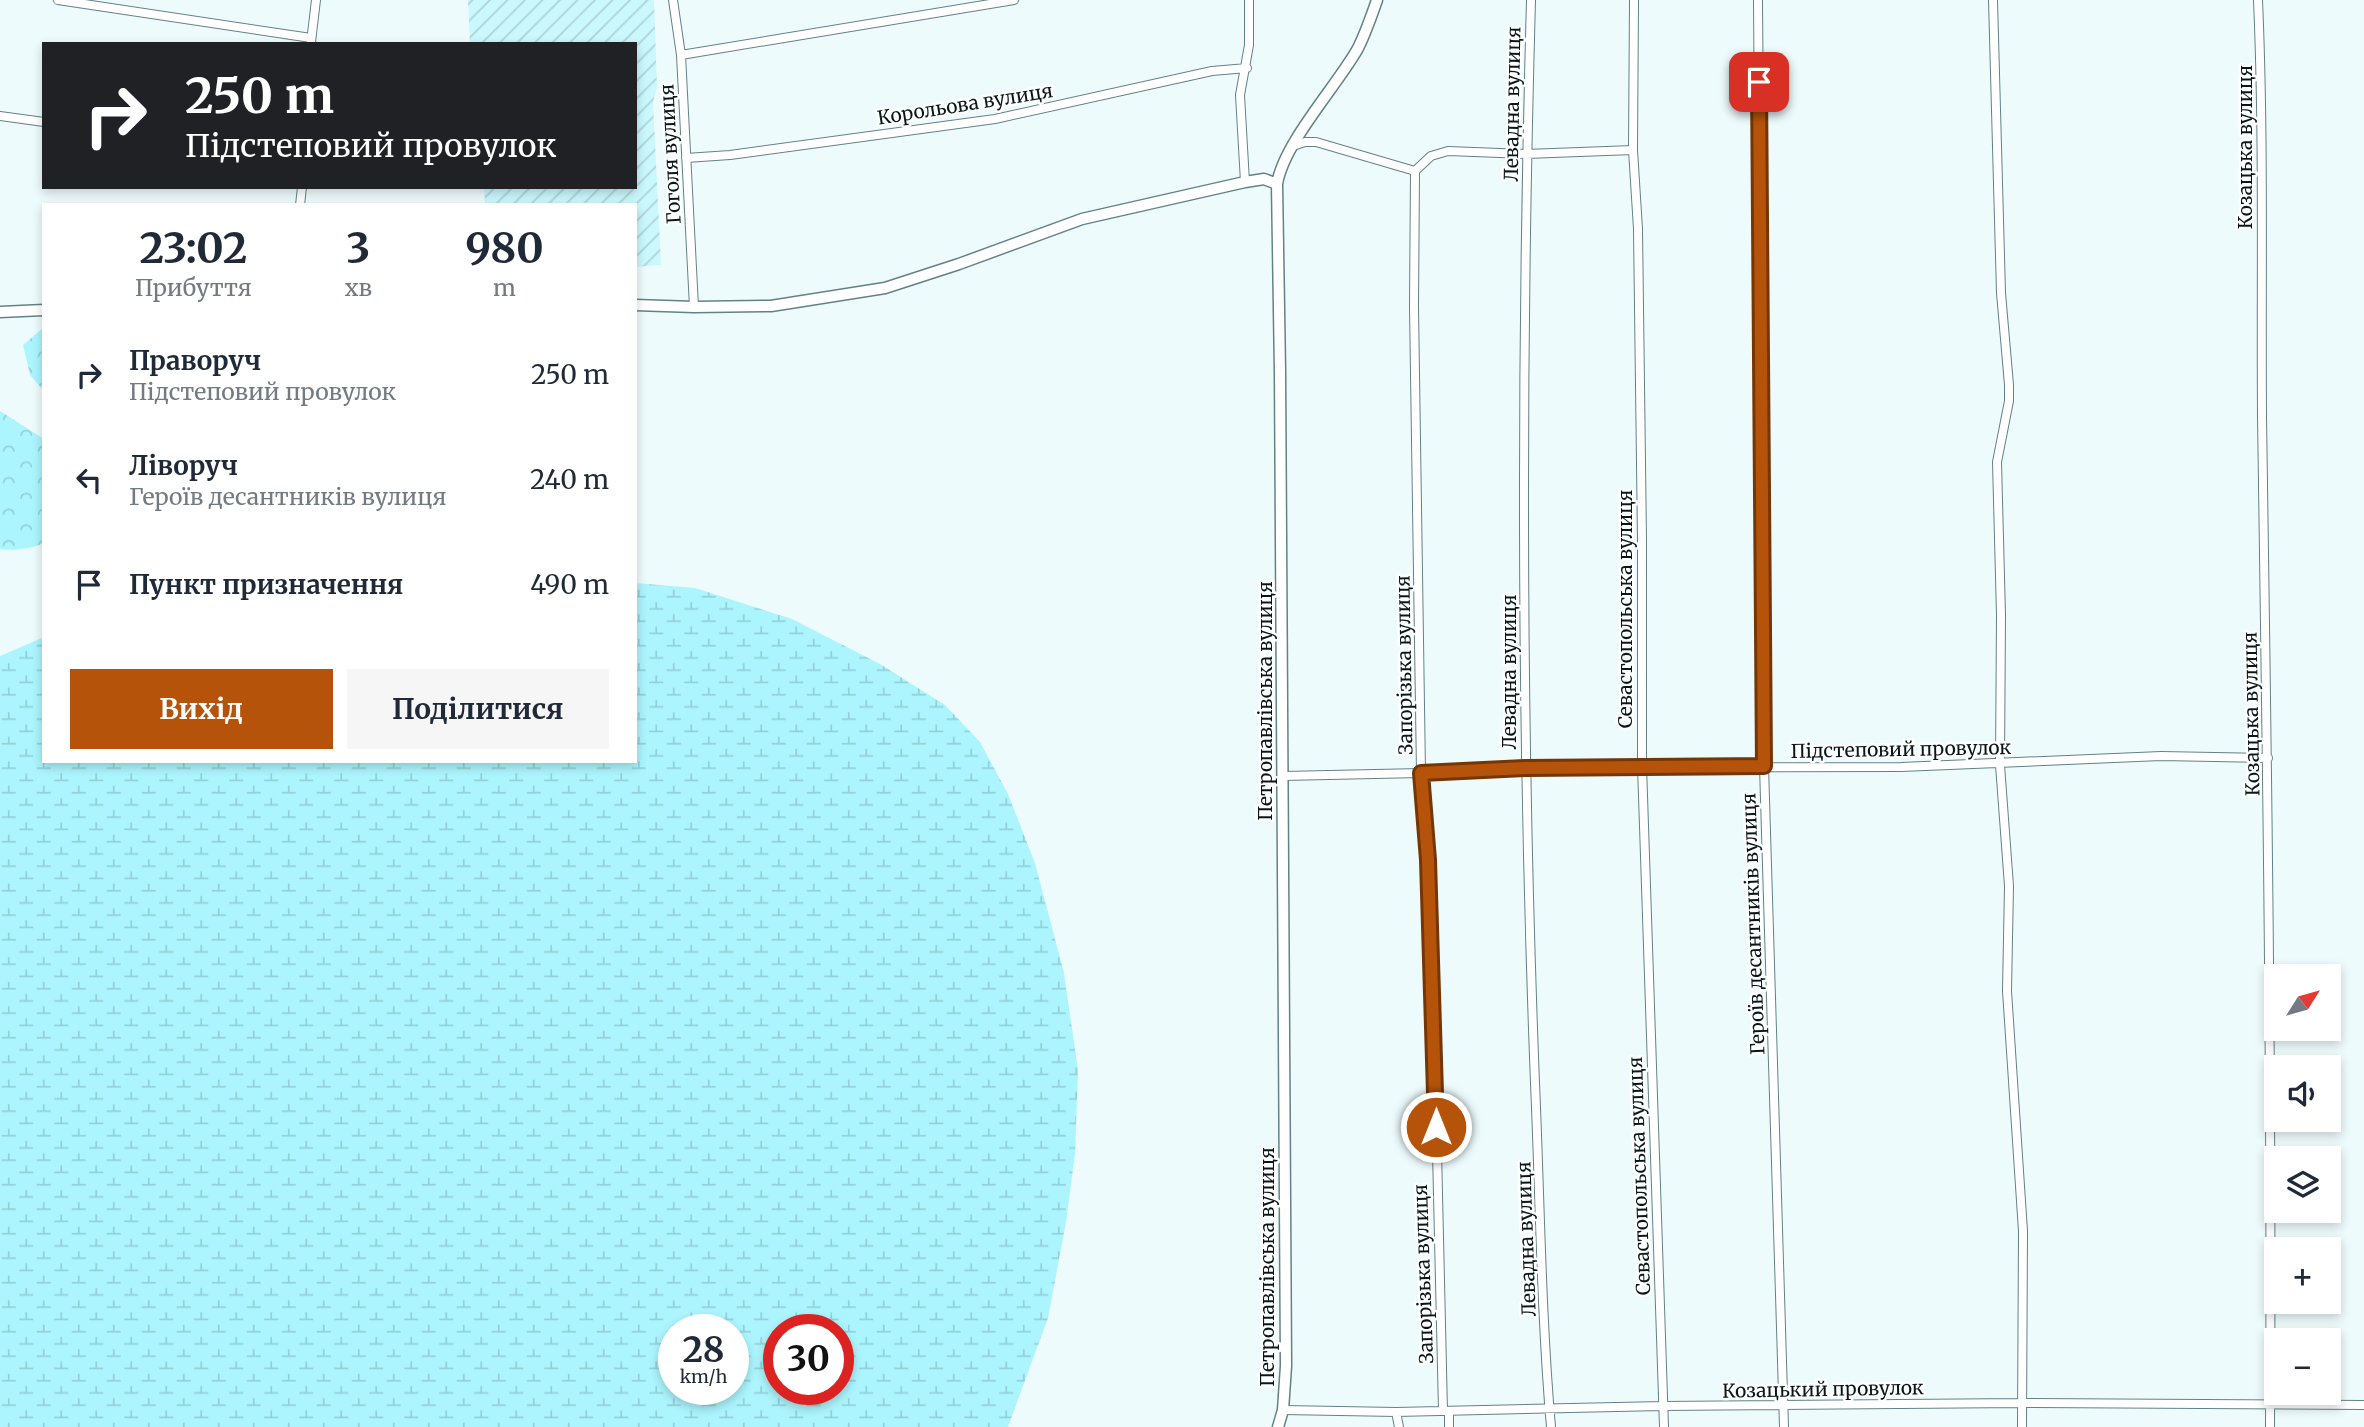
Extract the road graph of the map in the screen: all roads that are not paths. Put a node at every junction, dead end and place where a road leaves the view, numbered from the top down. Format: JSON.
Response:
{"nodes":[{"id":1,"x":58,"y":0,"type":"edge"},
{"id":2,"x":316,"y":0,"type":"edge"},
{"id":3,"x":673,"y":0,"type":"edge"},
{"id":4,"x":1014,"y":0,"type":"edge"},
{"id":5,"x":1249,"y":0,"type":"edge"},
{"id":6,"x":1377,"y":0,"type":"edge"},
{"id":7,"x":1531,"y":0,"type":"edge"},
{"id":8,"x":1634,"y":0,"type":"edge"},
{"id":9,"x":1758,"y":0,"type":"edge"},
{"id":10,"x":1993,"y":0,"type":"edge"},
{"id":11,"x":2258,"y":0,"type":"edge"},
{"id":12,"x":311,"y":41,"type":"edge"},
{"id":13,"x":681,"y":55,"type":"junction"},
{"id":14,"x":1247,"y":68,"type":"junction"},
{"id":15,"x":0,"y":116,"type":"edge"},
{"id":16,"x":42,"y":122,"type":"edge"},
{"id":17,"x":1293,"y":146,"type":"junction"},
{"id":18,"x":1633,"y":150,"type":"junction"},
{"id":19,"x":1526,"y":154,"type":"junction"},
{"id":20,"x":686,"y":158,"type":"junction"},
{"id":21,"x":1415,"y":171,"type":"junction"},
{"id":22,"x":1245,"y":182,"type":"junction"},
{"id":23,"x":1276,"y":184,"type":"junction"},
{"id":24,"x":637,"y":304,"type":"edge"},
{"id":25,"x":694,"y":307,"type":"junction"},
{"id":26,"x":42,"y":310,"type":"edge"},
{"id":27,"x":0,"y":312,"type":"edge"},
{"id":28,"x":2268,"y":758,"type":"junction"},
{"id":29,"x":2000,"y":765,"type":"junction"},
{"id":30,"x":1642,"y":766,"type":"junction"},
{"id":31,"x":1764,"y":766,"type":"junction"},
{"id":32,"x":1525,"y":768,"type":"junction"},
{"id":33,"x":1421,"y":773,"type":"junction"},
{"id":34,"x":1283,"y":776,"type":"junction"},
{"id":35,"x":2022,"y":1403,"type":"junction"},
{"id":36,"x":1783,"y":1405,"type":"junction"},
{"id":37,"x":2364,"y":1405,"type":"edge"},
{"id":38,"x":1663,"y":1406,"type":"junction"},
{"id":39,"x":2270,"y":1406,"type":"junction"},
{"id":40,"x":1549,"y":1409,"type":"junction"},
{"id":41,"x":1283,"y":1410,"type":"junction"},
{"id":42,"x":1446,"y":1411,"type":"junction"},
{"id":43,"x":1396,"y":1412,"type":"junction"},
{"id":44,"x":1278,"y":1427,"type":"edge"},
{"id":45,"x":1399,"y":1427,"type":"edge"},
{"id":46,"x":1449,"y":1427,"type":"edge"},
{"id":47,"x":1550,"y":1427,"type":"edge"},
{"id":48,"x":1664,"y":1427,"type":"edge"},
{"id":49,"x":1783,"y":1427,"type":"edge"},
{"id":50,"x":2022,"y":1427,"type":"edge"},
{"id":51,"x":2270,"y":1427,"type":"edge"}],
"edges":[{"from":1,"to":12,"type":"street"},
{"from":2,"to":12,"type":"street"},
{"from":3,"to":13,"type":"street","name":"Гоголя вулиця"},
{"from":4,"to":13,"type":"street"},
{"from":5,"to":14,"type":"street"},
{"from":6,"to":17,"type":"street","name":"Петропавлівська вулиця"},
{"from":7,"to":19,"type":"street","name":"Левадна вулиця"},
{"from":8,"to":18,"type":"street","name":"Севастопольська вулиця"},
{"from":9,"to":31,"type":"street","name":"Героїв десантників вулиця"},
{"from":10,"to":29,"type":"street"},
{"from":11,"to":28,"type":"street","name":"Козацька вулиця"},
{"from":13,"to":20,"type":"street","name":"Гоголя вулиця"},
{"from":14,"to":20,"type":"street","name":"Корольова вулиця"},
{"from":14,"to":22,"type":"street"},
{"from":15,"to":16,"type":"street"},
{"from":17,"to":21,"type":"street"},
{"from":17,"to":23,"type":"street","name":"Петропавлівська вулиця"},
{"from":18,"to":19,"type":"street"},
{"from":18,"to":30,"type":"street","name":"Севастопольська вулиця"},
{"from":19,"to":21,"type":"street"},
{"from":19,"to":32,"type":"street","name":"Левадна вулиця"},
{"from":20,"to":25,"type":"street","name":"Гоголя вулиця"},
{"from":21,"to":33,"type":"street","name":"Запорізька вулиця"},
{"from":22,"to":23,"type":"street"},
{"from":22,"to":25,"type":"street"},
{"from":23,"to":34,"type":"street","name":"Петропавлівська вулиця"},
{"from":24,"to":25,"type":"street"},
{"from":26,"to":27,"type":"street"},
{"from":28,"to":29,"type":"street","name":"Підстеповий провулок"},
{"from":28,"to":39,"type":"street","name":"Козацька вулиця"},
{"from":29,"to":31,"type":"street","name":"Підстеповий провулок"},
{"from":29,"to":35,"type":"street"},
{"from":30,"to":31,"type":"street","name":"Підстеповий провулок"},
{"from":30,"to":32,"type":"street","name":"Підстеповий провулок"},
{"from":30,"to":38,"type":"street","name":"Севастопольська вулиця"},
{"from":31,"to":36,"type":"street","name":"Героїв десантників вулиця"},
{"from":32,"to":33,"type":"street","name":"Підстеповий провулок"},
{"from":32,"to":40,"type":"street","name":"Левадна вулиця"},
{"from":33,"to":34,"type":"street","name":"Підстеповий провулок"},
{"from":33,"to":42,"type":"street","name":"Запорізька вулиця"},
{"from":34,"to":41,"type":"street","name":"Петропавлівська вулиця"},
{"from":35,"to":36,"type":"street","name":"Козацький провулок"},
{"from":35,"to":39,"type":"street","name":"Козацький провулок"},
{"from":35,"to":50,"type":"street"},
{"from":36,"to":38,"type":"street","name":"Козацький провулок"},
{"from":36,"to":49,"type":"street","name":"Героїв десантників вулиця"},
{"from":37,"to":39,"type":"street","name":"Козацький провулок"},
{"from":38,"to":40,"type":"street","name":"Козацький провулок"},
{"from":38,"to":48,"type":"street","name":"Севастопольська вулиця"},
{"from":39,"to":51,"type":"street","name":"Козацька вулиця"},
{"from":40,"to":42,"type":"street","name":"Козацький провулок"},
{"from":40,"to":47,"type":"street","name":"Левадна вулиця"},
{"from":41,"to":43,"type":"street","name":"Козацький провулок"},
{"from":41,"to":44,"type":"street","name":"Петропавлівська вулиця"},
{"from":42,"to":43,"type":"street","name":"Козацький провулок"},
{"from":42,"to":46,"type":"street","name":"Запорізька вулиця"},
{"from":43,"to":45,"type":"street"}]}
